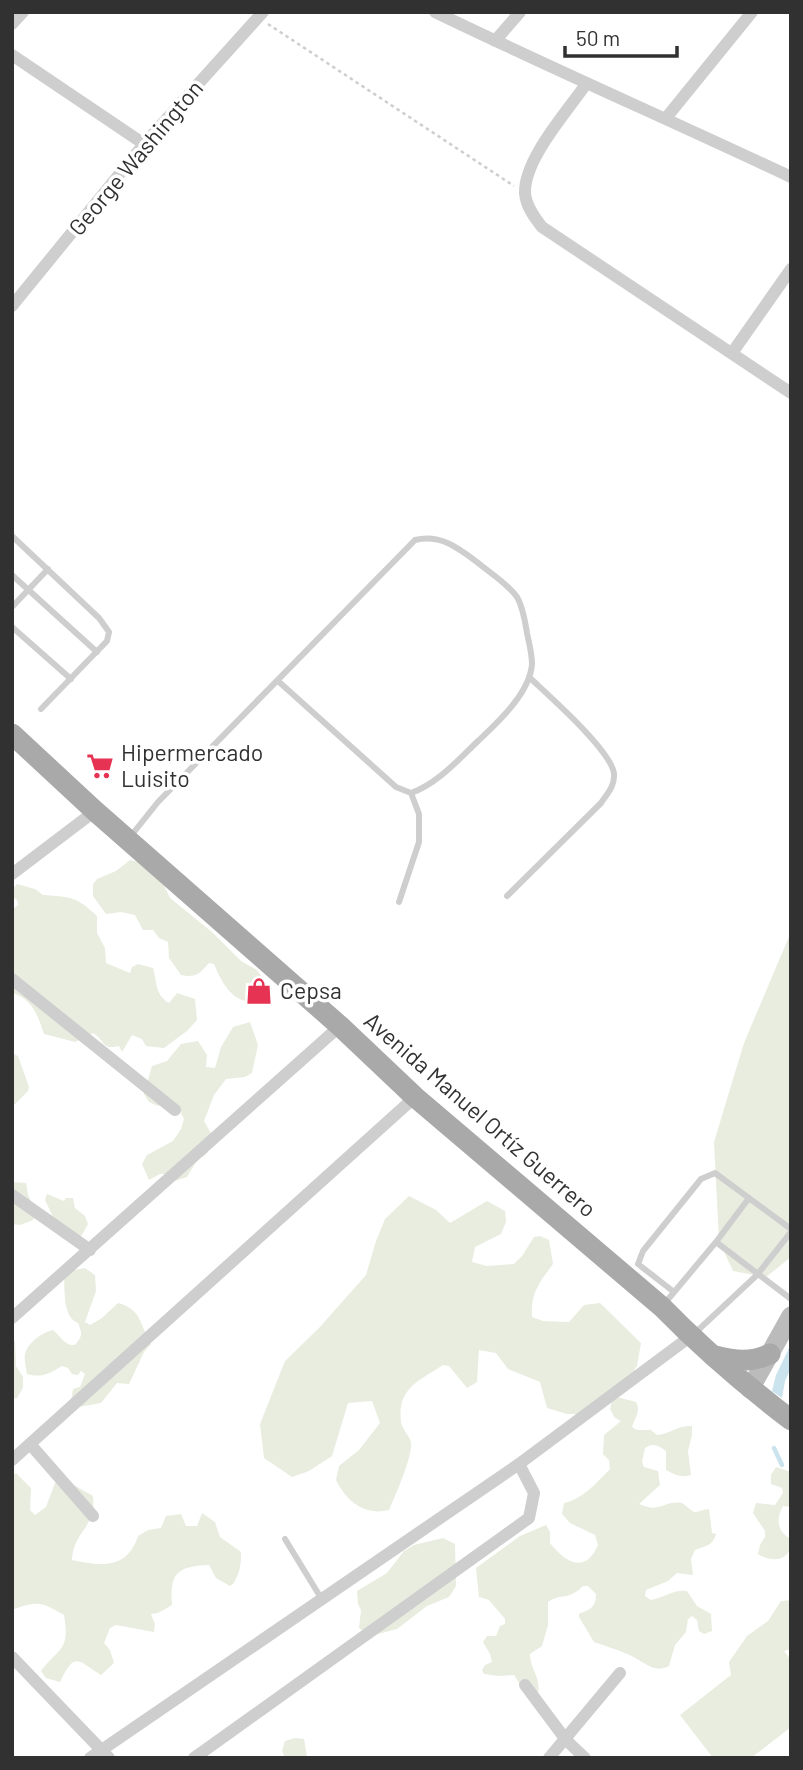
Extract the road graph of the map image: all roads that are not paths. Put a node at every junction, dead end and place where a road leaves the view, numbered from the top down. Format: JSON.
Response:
{"nodes":[{"id":1,"x":23,"y":12,"type":"edge"},
{"id":2,"x":435,"y":12,"type":"edge"},
{"id":3,"x":520,"y":12,"type":"edge"},
{"id":4,"x":752,"y":12,"type":"edge"},
{"id":5,"x":261,"y":15,"type":"edge"},
{"id":6,"x":12,"y":24,"type":"edge"},
{"id":7,"x":495,"y":41,"type":"junction"},
{"id":8,"x":12,"y":55,"type":"edge"},
{"id":9,"x":586,"y":84,"type":"junction"},
{"id":10,"x":666,"y":118,"type":"junction"},
{"id":11,"x":144,"y":144,"type":"junction"},
{"id":12,"x":791,"y":177,"type":"edge"},
{"id":13,"x":791,"y":269,"type":"edge"},
{"id":14,"x":12,"y":306,"type":"edge"},
{"id":15,"x":732,"y":353,"type":"junction"},
{"id":16,"x":791,"y":393,"type":"edge"},
{"id":17,"x":12,"y":536,"type":"edge"},
{"id":18,"x":48,"y":569,"type":"junction"},
{"id":19,"x":12,"y":575,"type":"edge"},
{"id":20,"x":29,"y":591,"type":"junction"},
{"id":21,"x":12,"y":607,"type":"edge"},
{"id":22,"x":12,"y":627,"type":"edge"},
{"id":23,"x":97,"y":652,"type":"junction"},
{"id":24,"x":529,"y":677,"type":"junction"},
{"id":25,"x":71,"y":679,"type":"junction"},
{"id":26,"x":278,"y":681,"type":"junction"},
{"id":27,"x":41,"y":709,"type":"dead end"},
{"id":28,"x":12,"y":734,"type":"edge"},
{"id":29,"x":411,"y":793,"type":"junction"},
{"id":30,"x":95,"y":811,"type":"junction"},
{"id":31,"x":129,"y":839,"type":"junction"},
{"id":32,"x":12,"y":874,"type":"edge"},
{"id":33,"x":507,"y":896,"type":"dead end"},
{"id":34,"x":399,"y":902,"type":"dead end"},
{"id":35,"x":12,"y":979,"type":"edge"},
{"id":36,"x":340,"y":1026,"type":"junction"},
{"id":37,"x":415,"y":1097,"type":"junction"},
{"id":38,"x":175,"y":1110,"type":"dead end"},
{"id":39,"x":12,"y":1195,"type":"edge"},
{"id":40,"x":748,"y":1198,"type":"junction"},
{"id":41,"x":791,"y":1230,"type":"edge"},
{"id":42,"x":716,"y":1242,"type":"junction"},
{"id":43,"x":90,"y":1250,"type":"junction"},
{"id":44,"x":757,"y":1275,"type":"junction"},
{"id":45,"x":668,"y":1299,"type":"junction"},
{"id":46,"x":791,"y":1299,"type":"edge"},
{"id":47,"x":791,"y":1316,"type":"edge"},
{"id":48,"x":12,"y":1318,"type":"edge"},
{"id":49,"x":691,"y":1336,"type":"junction"},
{"id":50,"x":770,"y":1354,"type":"junction"},
{"id":51,"x":713,"y":1355,"type":"junction"},
{"id":52,"x":750,"y":1389,"type":"junction"},
{"id":53,"x":790,"y":1418,"type":"edge"},
{"id":54,"x":30,"y":1444,"type":"junction"},
{"id":55,"x":12,"y":1460,"type":"edge"},
{"id":56,"x":519,"y":1464,"type":"junction"},
{"id":57,"x":93,"y":1516,"type":"dead end"},
{"id":58,"x":285,"y":1539,"type":"dead end"},
{"id":59,"x":321,"y":1598,"type":"junction"},
{"id":60,"x":12,"y":1657,"type":"edge"},
{"id":61,"x":621,"y":1673,"type":"dead end"},
{"id":62,"x":525,"y":1685,"type":"dead end"},
{"id":63,"x":566,"y":1740,"type":"junction"},
{"id":64,"x":105,"y":1754,"type":"edge"},
{"id":65,"x":90,"y":1758,"type":"edge"},
{"id":66,"x":194,"y":1758,"type":"edge"},
{"id":67,"x":549,"y":1758,"type":"edge"},
{"id":68,"x":585,"y":1758,"type":"edge"}],
"edges":[{"from":1,"to":6,"type":"street"},
{"from":2,"to":7,"type":"street"},
{"from":3,"to":7,"type":"street"},
{"from":4,"to":10,"type":"street"},
{"from":5,"to":11,"type":"street","name":"George Washington"},
{"from":7,"to":9,"type":"street"},
{"from":8,"to":11,"type":"street"},
{"from":9,"to":10,"type":"street"},
{"from":9,"to":15,"type":"street"},
{"from":10,"to":12,"type":"street"},
{"from":11,"to":14,"type":"street","name":"George Washington"},
{"from":13,"to":15,"type":"street"},
{"from":15,"to":16,"type":"street"},
{"from":17,"to":18,"type":"lane"},
{"from":18,"to":20,"type":"lane"},
{"from":18,"to":23,"type":"lane"},
{"from":19,"to":20,"type":"lane"},
{"from":20,"to":21,"type":"lane"},
{"from":20,"to":23,"type":"lane"},
{"from":22,"to":25,"type":"lane"},
{"from":23,"to":25,"type":"lane"},
{"from":24,"to":26,"type":"lane"},
{"from":24,"to":29,"type":"lane"},
{"from":24,"to":33,"type":"lane"},
{"from":25,"to":27,"type":"lane"},
{"from":26,"to":29,"type":"lane"},
{"from":26,"to":31,"type":"lane"},
{"from":28,"to":30,"type":"main road","name":"Avenida Manuel Ortíz Guerrero"},
{"from":29,"to":34,"type":"lane"},
{"from":30,"to":31,"type":"main road","name":"Avenida Manuel Ortíz Guerrero"},
{"from":30,"to":32,"type":"street"},
{"from":31,"to":36,"type":"main road","name":"Avenida Manuel Ortíz Guerrero"},
{"from":35,"to":38,"type":"street"},
{"from":36,"to":37,"type":"main road","name":"Avenida Manuel Ortíz Guerrero"},
{"from":36,"to":43,"type":"street"},
{"from":37,"to":45,"type":"main road","name":"Avenida Manuel Ortíz Guerrero"},
{"from":37,"to":54,"type":"street"},
{"from":39,"to":43,"type":"street"},
{"from":40,"to":41,"type":"lane"},
{"from":40,"to":42,"type":"lane"},
{"from":40,"to":45,"type":"lane"},
{"from":41,"to":44,"type":"lane"},
{"from":42,"to":44,"type":"lane"},
{"from":42,"to":45,"type":"lane"},
{"from":43,"to":48,"type":"street"},
{"from":44,"to":46,"type":"lane"},
{"from":44,"to":49,"type":"lane"},
{"from":45,"to":49,"type":"main road","name":"Avenida Manuel Ortíz Guerrero"},
{"from":47,"to":50,"type":"main road"},
{"from":49,"to":51,"type":"main road","name":"Avenida Manuel Ortíz Guerrero"},
{"from":49,"to":56,"type":"street"},
{"from":50,"to":51,"type":"main road"},
{"from":50,"to":52,"type":"main road"},
{"from":51,"to":52,"type":"main road","name":"Avenida Manuel Ortíz Guerrero"},
{"from":52,"to":53,"type":"main road","name":"Avenida Manuel Ortíz Guerrero"},
{"from":54,"to":55,"type":"street"},
{"from":54,"to":57,"type":"street"},
{"from":56,"to":59,"type":"street"},
{"from":56,"to":66,"type":"street"},
{"from":58,"to":59,"type":"lane"},
{"from":59,"to":64,"type":"street"},
{"from":60,"to":64,"type":"street"},
{"from":61,"to":63,"type":"street"},
{"from":62,"to":63,"type":"street"},
{"from":63,"to":67,"type":"street"},
{"from":63,"to":68,"type":"street"},
{"from":64,"to":65,"type":"street"}]}
